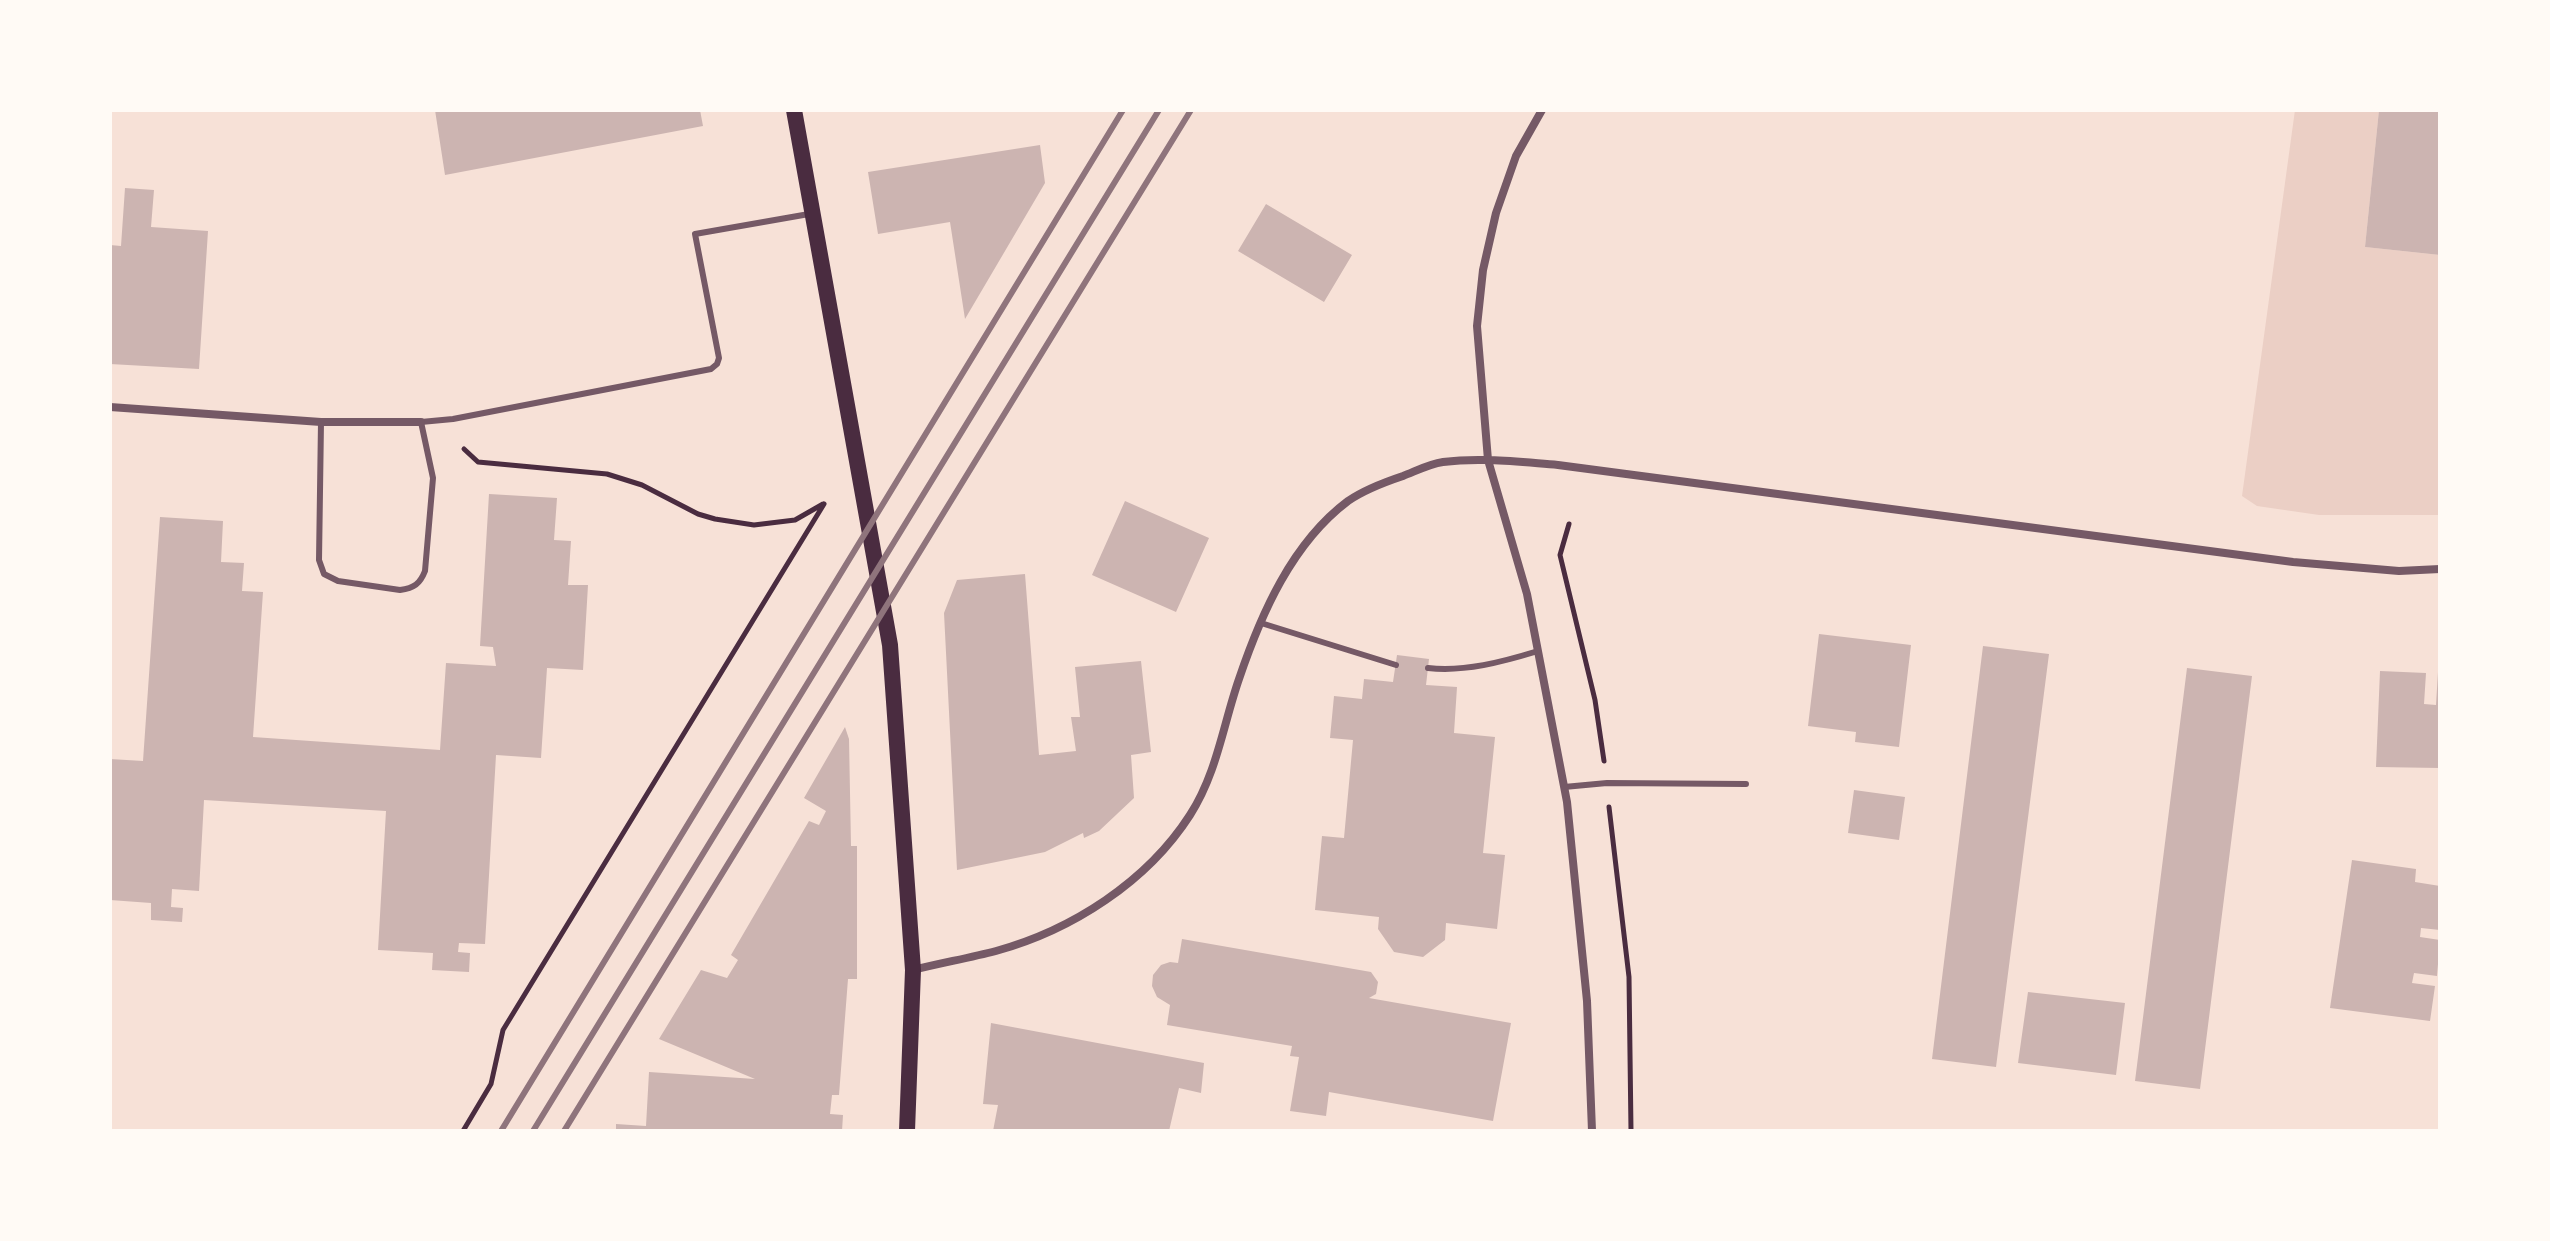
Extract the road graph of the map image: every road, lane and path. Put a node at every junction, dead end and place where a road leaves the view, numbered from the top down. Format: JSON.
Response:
{"nodes":[{"id":1,"x":794,"y":110,"type":"edge"},
{"id":2,"x":1542,"y":110,"type":"edge"},
{"id":3,"x":813,"y":213,"type":"junction"},
{"id":4,"x":110,"y":407,"type":"edge"},
{"id":5,"x":321,"y":422,"type":"junction"},
{"id":6,"x":421,"y":422,"type":"junction"},
{"id":7,"x":464,"y":449,"type":"dead end"},
{"id":8,"x":1488,"y":460,"type":"junction"},
{"id":9,"x":1569,"y":524,"type":"dead end"},
{"id":10,"x":2440,"y":569,"type":"edge"},
{"id":11,"x":1261,"y":623,"type":"junction"},
{"id":12,"x":1538,"y":651,"type":"junction"},
{"id":13,"x":1396,"y":665,"type":"dead end"},
{"id":14,"x":1428,"y":668,"type":"dead end"},
{"id":15,"x":1607,"y":783,"type":"junction"},
{"id":16,"x":1746,"y":784,"type":"dead end"},
{"id":17,"x":1564,"y":787,"type":"junction"},
{"id":18,"x":913,"y":970,"type":"junction"},
{"id":19,"x":463,"y":1131,"type":"edge"},
{"id":20,"x":907,"y":1131,"type":"edge"},
{"id":21,"x":1592,"y":1131,"type":"edge"},
{"id":22,"x":1631,"y":1131,"type":"edge"}],
"edges":[{"from":1,"to":3,"type":"main road"},
{"from":2,"to":8,"type":"street"},
{"from":3,"to":6,"type":"lane"},
{"from":3,"to":18,"type":"main road"},
{"from":4,"to":5,"type":"street"},
{"from":5,"to":6,"type":"street"},
{"from":5,"to":6,"type":"lane"},
{"from":7,"to":19,"type":"path"},
{"from":8,"to":10,"type":"street"},
{"from":8,"to":11,"type":"street"},
{"from":8,"to":12,"type":"street"},
{"from":9,"to":15,"type":"path"},
{"from":11,"to":13,"type":"lane"},
{"from":11,"to":18,"type":"street"},
{"from":12,"to":14,"type":"lane"},
{"from":12,"to":17,"type":"street"},
{"from":15,"to":16,"type":"lane"},
{"from":15,"to":17,"type":"lane"},
{"from":15,"to":22,"type":"path"},
{"from":17,"to":21,"type":"street"},
{"from":18,"to":20,"type":"main road"}]}
